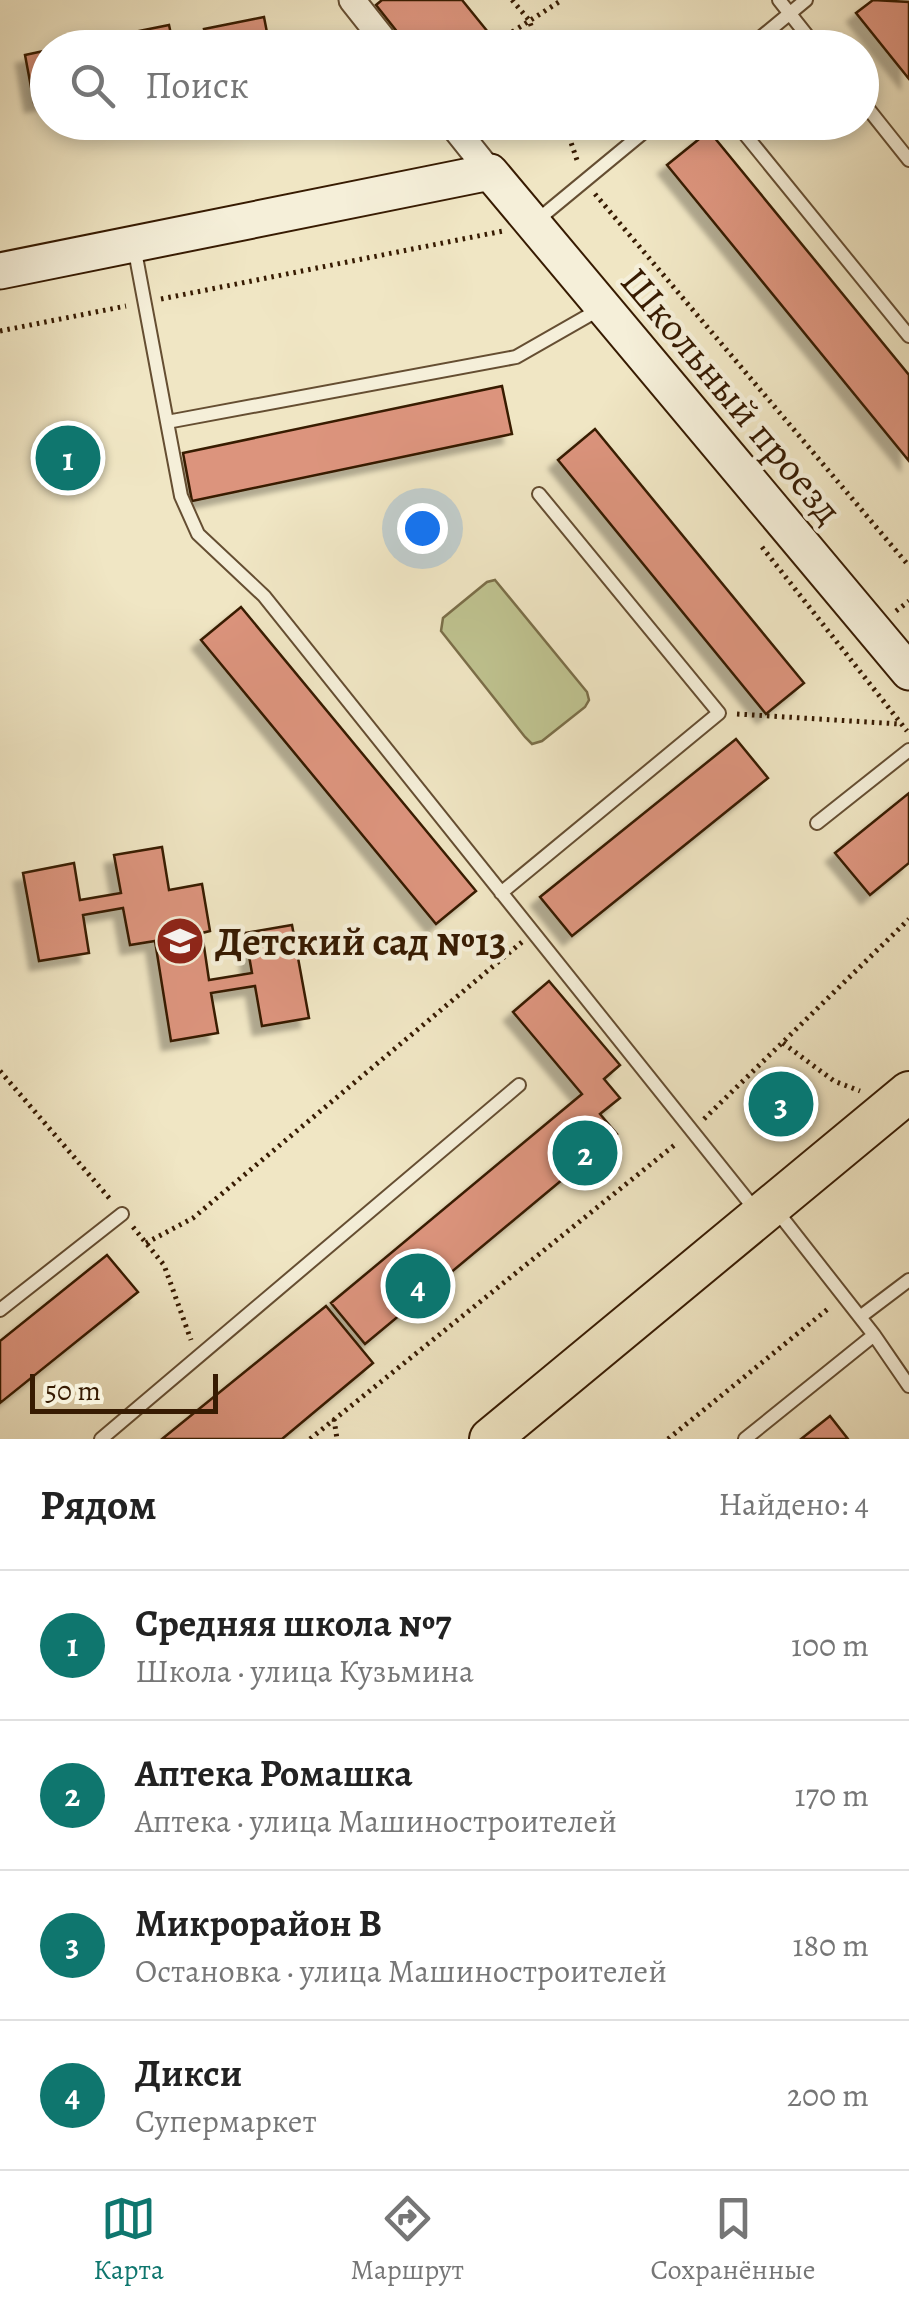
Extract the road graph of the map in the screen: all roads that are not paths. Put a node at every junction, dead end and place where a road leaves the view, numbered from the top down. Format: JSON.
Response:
{"nodes":[{"id":1,"x":352,"y":0,"type":"edge"},
{"id":2,"x":779,"y":0,"type":"edge"},
{"id":3,"x":806,"y":0,"type":"edge"},
{"id":4,"x":790,"y":13,"type":"junction"},
{"id":5,"x":376,"y":30,"type":"edge"},
{"id":6,"x":770,"y":30,"type":"edge"},
{"id":7,"x":804,"y":30,"type":"edge"},
{"id":8,"x":879,"y":123,"type":"edge"},
{"id":9,"x":464,"y":140,"type":"edge"},
{"id":10,"x":634,"y":140,"type":"edge"},
{"id":11,"x":749,"y":140,"type":"edge"},
{"id":12,"x":909,"y":160,"type":"edge"},
{"id":13,"x":490,"y":172,"type":"junction"},
{"id":14,"x":520,"y":227,"type":"junction"},
{"id":15,"x":134,"y":244,"type":"junction"},
{"id":16,"x":0,"y":271,"type":"edge"},
{"id":17,"x":604,"y":307,"type":"junction"},
{"id":18,"x":909,"y":336,"type":"edge"},
{"id":19,"x":167,"y":422,"type":"junction"},
{"id":20,"x":539,"y":494,"type":"dead end"},
{"id":21,"x":899,"y":654,"type":"edge"},
{"id":22,"x":909,"y":750,"type":"edge"},
{"id":23,"x":817,"y":823,"type":"dead end"},
{"id":24,"x":501,"y":892,"type":"junction"},
{"id":25,"x":519,"y":1085,"type":"dead end"},
{"id":26,"x":904,"y":1096,"type":"edge"},
{"id":27,"x":765,"y":1210,"type":"junction"},
{"id":28,"x":122,"y":1214,"type":"road end"},
{"id":29,"x":909,"y":1280,"type":"edge"},
{"id":30,"x":0,"y":1310,"type":"edge"},
{"id":31,"x":860,"y":1317,"type":"junction"},
{"id":32,"x":874,"y":1335,"type":"junction"},
{"id":33,"x":909,"y":1386,"type":"edge"},
{"id":34,"x":101,"y":1439,"type":"edge"},
{"id":35,"x":490,"y":1439,"type":"edge"},
{"id":36,"x":745,"y":1439,"type":"edge"}],
"edges":[{"from":1,"to":5,"type":"street"},
{"from":2,"to":4,"type":"lane"},
{"from":3,"to":4,"type":"lane"},
{"from":4,"to":6,"type":"lane"},
{"from":4,"to":7,"type":"lane"},
{"from":8,"to":12,"type":"lane"},
{"from":9,"to":13,"type":"street"},
{"from":10,"to":14,"type":"lane"},
{"from":11,"to":18,"type":"lane"},
{"from":13,"to":14,"type":"main road","name":"Школьный проезд"},
{"from":13,"to":15,"type":"main road"},
{"from":14,"to":17,"type":"main road","name":"Школьный проезд"},
{"from":15,"to":16,"type":"main road"},
{"from":15,"to":19,"type":"lane"},
{"from":17,"to":19,"type":"lane"},
{"from":17,"to":21,"type":"main road","name":"Школьный проезд"},
{"from":19,"to":24,"type":"lane"},
{"from":20,"to":24,"type":"lane"},
{"from":22,"to":23,"type":"lane"},
{"from":24,"to":27,"type":"lane"},
{"from":25,"to":34,"type":"lane"},
{"from":26,"to":27,"type":"main road"},
{"from":27,"to":31,"type":"lane"},
{"from":27,"to":35,"type":"main road"},
{"from":28,"to":30,"type":"lane"},
{"from":29,"to":31,"type":"lane"},
{"from":31,"to":32,"type":"lane"},
{"from":32,"to":33,"type":"lane"},
{"from":32,"to":36,"type":"lane"}]}
